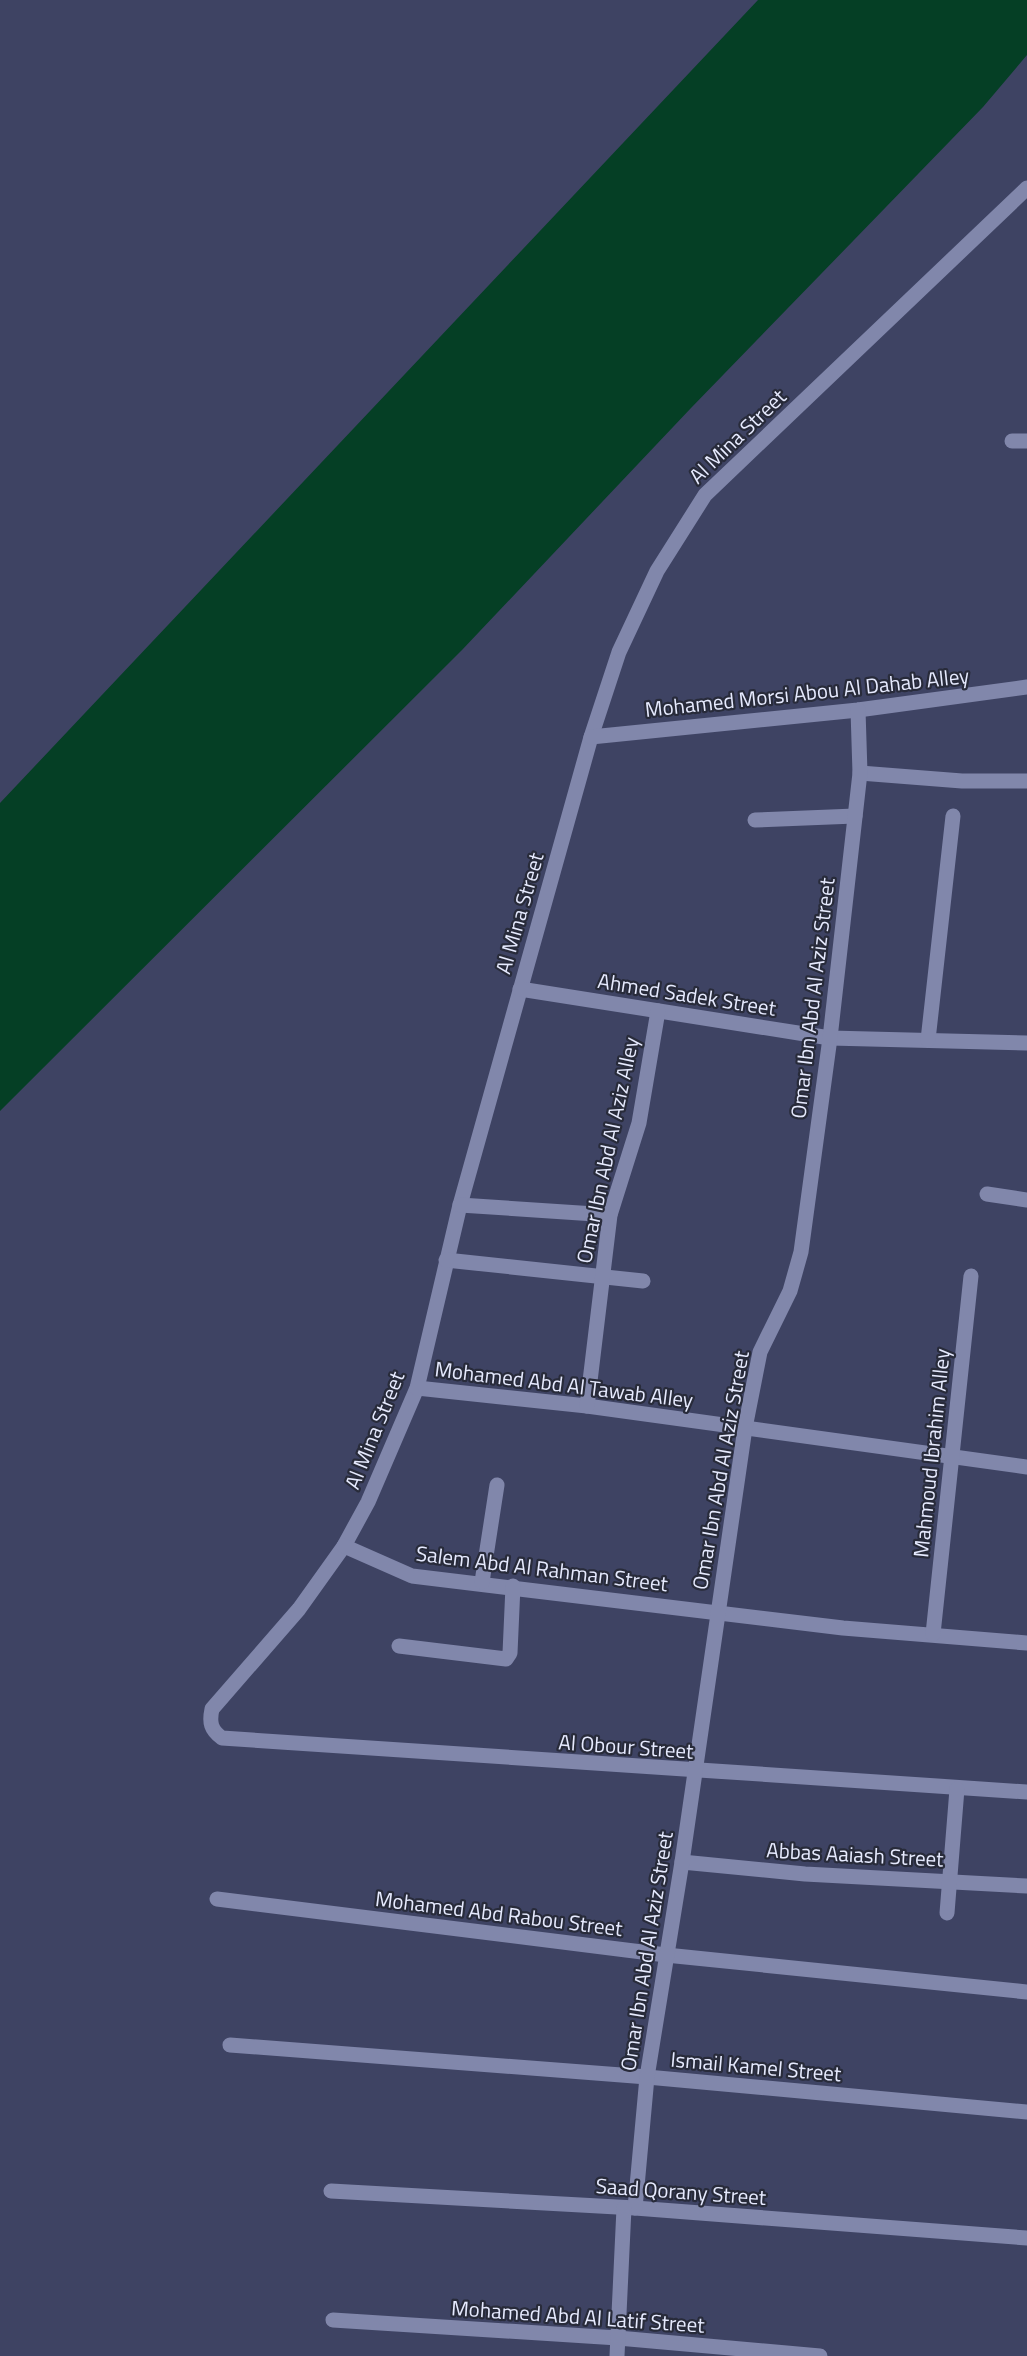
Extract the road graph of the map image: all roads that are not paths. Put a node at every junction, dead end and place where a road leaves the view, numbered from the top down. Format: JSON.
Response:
{"nodes":[{"id":1,"x":1027,"y":188,"type":"edge"},
{"id":2,"x":1027,"y":687,"type":"edge"},
{"id":3,"x":858,"y":710,"type":"junction"},
{"id":4,"x":591,"y":736,"type":"junction"},
{"id":5,"x":860,"y":772,"type":"junction"},
{"id":6,"x":1027,"y":781,"type":"edge"},
{"id":7,"x":855,"y":816,"type":"junction"},
{"id":8,"x":953,"y":816,"type":"dead end"},
{"id":9,"x":755,"y":820,"type":"dead end"},
{"id":10,"x":520,"y":989,"type":"junction"},
{"id":11,"x":658,"y":1011,"type":"junction"},
{"id":12,"x":830,"y":1038,"type":"junction"},
{"id":13,"x":928,"y":1040,"type":"junction"},
{"id":14,"x":1027,"y":1042,"type":"edge"},
{"id":15,"x":987,"y":1194,"type":"dead end"},
{"id":16,"x":1027,"y":1200,"type":"edge"},
{"id":17,"x":460,"y":1204,"type":"junction"},
{"id":18,"x":610,"y":1215,"type":"junction"},
{"id":19,"x":446,"y":1260,"type":"junction"},
{"id":20,"x":971,"y":1276,"type":"dead end"},
{"id":21,"x":601,"y":1277,"type":"junction"},
{"id":22,"x":643,"y":1281,"type":"dead end"},
{"id":23,"x":417,"y":1388,"type":"junction"},
{"id":24,"x":587,"y":1406,"type":"junction"},
{"id":25,"x":745,"y":1428,"type":"junction"},
{"id":26,"x":951,"y":1459,"type":"junction"},
{"id":27,"x":1027,"y":1467,"type":"edge"},
{"id":28,"x":497,"y":1485,"type":"dead end"},
{"id":29,"x":344,"y":1546,"type":"junction"},
{"id":30,"x":482,"y":1582,"type":"junction"},
{"id":31,"x":513,"y":1586,"type":"junction"},
{"id":32,"x":717,"y":1611,"type":"junction"},
{"id":33,"x":933,"y":1634,"type":"junction"},
{"id":34,"x":1027,"y":1643,"type":"edge"},
{"id":35,"x":399,"y":1646,"type":"dead end"},
{"id":36,"x":222,"y":1738,"type":"joint"},
{"id":37,"x":694,"y":1772,"type":"junction"},
{"id":38,"x":957,"y":1790,"type":"junction"},
{"id":39,"x":1027,"y":1792,"type":"edge"},
{"id":40,"x":682,"y":1862,"type":"junction"},
{"id":41,"x":950,"y":1880,"type":"junction"},
{"id":42,"x":1027,"y":1886,"type":"edge"},
{"id":43,"x":217,"y":1899,"type":"dead end"},
{"id":44,"x":947,"y":1913,"type":"dead end"},
{"id":45,"x":666,"y":1955,"type":"junction"},
{"id":46,"x":1027,"y":1992,"type":"edge"},
{"id":47,"x":230,"y":2045,"type":"dead end"},
{"id":48,"x":647,"y":2077,"type":"junction"},
{"id":49,"x":1027,"y":2112,"type":"edge"},
{"id":50,"x":331,"y":2191,"type":"dead end"},
{"id":51,"x":630,"y":2208,"type":"junction"},
{"id":52,"x":1027,"y":2238,"type":"edge"},
{"id":53,"x":333,"y":2320,"type":"dead end"},
{"id":54,"x":618,"y":2338,"type":"junction"},
{"id":55,"x":617,"y":2356,"type":"edge"},
{"id":56,"x":820,"y":2356,"type":"edge"}],
"edges":[{"from":1,"to":4,"type":"street","name":"Al Mina Street"},
{"from":2,"to":3,"type":"street","name":"Mohamed Morsi Abou Al Dahab Alley"},
{"from":3,"to":4,"type":"street","name":"Mohamed Morsi Abou Al Dahab Alley"},
{"from":3,"to":5,"type":"street","name":"Omar Ibn Abd Al Aziz Street"},
{"from":4,"to":10,"type":"street","name":"Al Mina Street"},
{"from":5,"to":6,"type":"street"},
{"from":5,"to":7,"type":"street","name":"Omar Ibn Abd Al Aziz Street"},
{"from":7,"to":9,"type":"street"},
{"from":7,"to":12,"type":"street","name":"Omar Ibn Abd Al Aziz Street"},
{"from":8,"to":13,"type":"street"},
{"from":10,"to":11,"type":"street","name":"Ahmed Sadek Street"},
{"from":10,"to":17,"type":"street","name":"Al Mina Street"},
{"from":11,"to":12,"type":"street","name":"Ahmed Sadek Street"},
{"from":11,"to":18,"type":"street","name":"Omar Ibn Abd Al Aziz Alley"},
{"from":12,"to":13,"type":"street","name":"Ahmed Sadek Street"},
{"from":12,"to":25,"type":"street","name":"Omar Ibn Abd Al Aziz Street"},
{"from":13,"to":14,"type":"street","name":"Ahmed Sadek Street"},
{"from":15,"to":16,"type":"street"},
{"from":17,"to":18,"type":"street"},
{"from":17,"to":19,"type":"street","name":"Al Mina Street"},
{"from":18,"to":21,"type":"street","name":"Omar Ibn Abd Al Aziz Alley"},
{"from":19,"to":21,"type":"street"},
{"from":19,"to":23,"type":"street","name":"Al Mina Street"},
{"from":20,"to":26,"type":"street","name":"Mahmoud Ibrahim Alley"},
{"from":21,"to":22,"type":"street"},
{"from":21,"to":24,"type":"street","name":"Omar Ibn Abd Al Aziz Alley"},
{"from":23,"to":24,"type":"street","name":"Mohamed Abd Al Tawab Alley"},
{"from":23,"to":29,"type":"street","name":"Al Mina Street"},
{"from":24,"to":25,"type":"street","name":"Mohamed Abd Al Tawab Alley"},
{"from":25,"to":26,"type":"street","name":"Mohamed Abd Al Tawab Alley"},
{"from":25,"to":32,"type":"street","name":"Omar Ibn Abd Al Aziz Street"},
{"from":26,"to":27,"type":"street","name":"Mohamed Abd Al Tawab Alley"},
{"from":26,"to":33,"type":"street","name":"Mahmoud Ibrahim Alley"},
{"from":28,"to":30,"type":"street"},
{"from":29,"to":30,"type":"street","name":"Salem Abd Al Rahman Street"},
{"from":29,"to":36,"type":"street","name":"Al Mina Street"},
{"from":30,"to":31,"type":"street","name":"Salem Abd Al Rahman Street"},
{"from":31,"to":32,"type":"street","name":"Salem Abd Al Rahman Street"},
{"from":31,"to":35,"type":"street"},
{"from":32,"to":33,"type":"street","name":"Salem Abd Al Rahman Street"},
{"from":32,"to":37,"type":"street","name":"Omar Ibn Abd Al Aziz Street"},
{"from":33,"to":34,"type":"street","name":"Salem Abd Al Rahman Street"},
{"from":36,"to":37,"type":"street","name":"Al Obour Street"},
{"from":37,"to":38,"type":"street","name":"Al Obour Street"},
{"from":37,"to":40,"type":"street","name":"Omar Ibn Abd Al Aziz Street"},
{"from":38,"to":39,"type":"street","name":"Al Obour Street"},
{"from":38,"to":41,"type":"street"},
{"from":40,"to":41,"type":"street","name":"Abbas Aaiash Street"},
{"from":40,"to":45,"type":"street","name":"Omar Ibn Abd Al Aziz Street"},
{"from":41,"to":42,"type":"street","name":"Abbas Aaiash Street"},
{"from":41,"to":44,"type":"street"},
{"from":43,"to":45,"type":"street","name":"Mohamed Abd Rabou Street"},
{"from":45,"to":46,"type":"street","name":"Mohamed Abd Rabou Street"},
{"from":45,"to":48,"type":"street","name":"Omar Ibn Abd Al Aziz Street"},
{"from":47,"to":48,"type":"street","name":"Ismail Kamel Street"},
{"from":48,"to":49,"type":"street","name":"Ismail Kamel Street"},
{"from":48,"to":51,"type":"street","name":"Omar Ibn Abd Al Aziz Street"},
{"from":50,"to":51,"type":"street","name":"Saad Qorany Street"},
{"from":51,"to":52,"type":"street","name":"Saad Qorany Street"},
{"from":51,"to":54,"type":"street","name":"Omar Ibn Abd Al Aziz Street"},
{"from":53,"to":54,"type":"street","name":"Mohamed Abd Al Latif Street"},
{"from":54,"to":55,"type":"street","name":"Omar Ibn Abd Al Aziz Street"},
{"from":54,"to":56,"type":"street","name":"Mohamed Abd Al Latif Street"}]}
